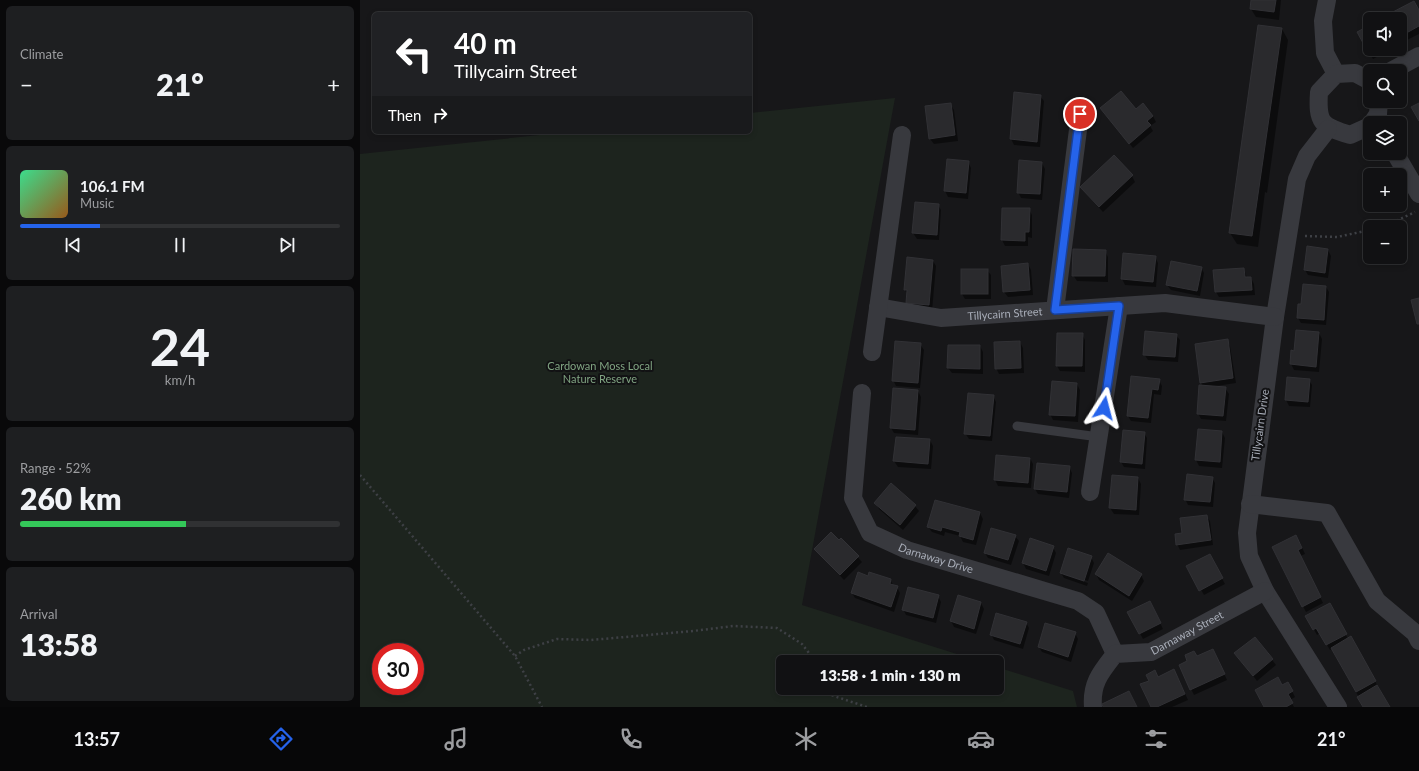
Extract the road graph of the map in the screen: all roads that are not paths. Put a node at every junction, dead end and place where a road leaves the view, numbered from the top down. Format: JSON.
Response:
{"nodes":[{"id":1,"x":1327,"y":0,"type":"edge"},
{"id":2,"x":1419,"y":56,"type":"edge"},
{"id":3,"x":1405,"y":64,"type":"edge"},
{"id":4,"x":1336,"y":74,"type":"junction"},
{"id":5,"x":1363,"y":77,"type":"edge"},
{"id":6,"x":1080,"y":114,"type":"dead end"},
{"id":7,"x":1328,"y":129,"type":"junction"},
{"id":8,"x":1363,"y":130,"type":"edge"},
{"id":9,"x":902,"y":135,"type":"dead end"},
{"id":10,"x":1399,"y":160,"type":"edge"},
{"id":11,"x":1419,"y":194,"type":"edge"},
{"id":12,"x":1119,"y":306,"type":"junction"},
{"id":13,"x":878,"y":307,"type":"junction"},
{"id":14,"x":1055,"y":310,"type":"junction"},
{"id":15,"x":1275,"y":317,"type":"junction"},
{"id":16,"x":872,"y":352,"type":"dead end"},
{"id":17,"x":862,"y":393,"type":"dead end"},
{"id":18,"x":1017,"y":426,"type":"dead end"},
{"id":19,"x":1099,"y":437,"type":"junction"},
{"id":20,"x":1090,"y":492,"type":"dead end"},
{"id":21,"x":1250,"y":504,"type":"junction"},
{"id":22,"x":1264,"y":591,"type":"junction"},
{"id":23,"x":1419,"y":641,"type":"edge"},
{"id":24,"x":1115,"y":654,"type":"junction"},
{"id":25,"x":1093,"y":707,"type":"edge"},
{"id":26,"x":1338,"y":707,"type":"edge"}],
"edges":[{"from":1,"to":4,"type":"street"},
{"from":2,"to":3,"type":"street"},
{"from":4,"to":5,"type":"street"},
{"from":4,"to":7,"type":"street"},
{"from":6,"to":14,"type":"street"},
{"from":7,"to":8,"type":"street"},
{"from":7,"to":15,"type":"street","name":"Tillycairn Drive"},
{"from":9,"to":13,"type":"street"},
{"from":10,"to":11,"type":"street"},
{"from":12,"to":14,"type":"street","name":"Tillycairn Street"},
{"from":12,"to":15,"type":"street","name":"Tillycairn Street"},
{"from":12,"to":19,"type":"street"},
{"from":13,"to":14,"type":"street","name":"Tillycairn Street"},
{"from":13,"to":16,"type":"street"},
{"from":15,"to":21,"type":"street","name":"Tillycairn Drive"},
{"from":17,"to":24,"type":"street","name":"Darnaway Drive"},
{"from":18,"to":19,"type":"lane"},
{"from":19,"to":20,"type":"street"},
{"from":21,"to":22,"type":"street","name":"Tillycairn Drive"},
{"from":21,"to":23,"type":"street"},
{"from":22,"to":24,"type":"street","name":"Darnaway Street"},
{"from":22,"to":26,"type":"street","name":"Tillycairn Drive"},
{"from":24,"to":25,"type":"street"}]}
